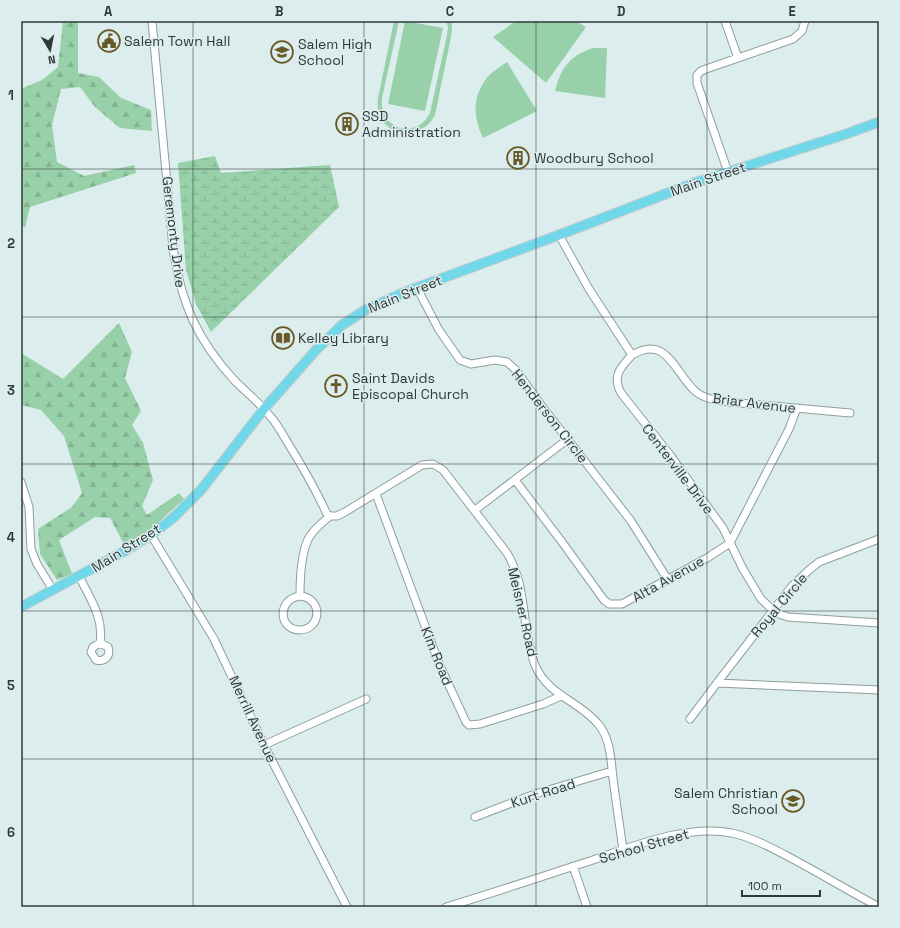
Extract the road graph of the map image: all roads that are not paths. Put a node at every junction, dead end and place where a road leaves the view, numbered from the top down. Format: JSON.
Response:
{"nodes":[{"id":1,"x":152,"y":21,"type":"edge"},
{"id":2,"x":725,"y":21,"type":"edge"},
{"id":3,"x":805,"y":21,"type":"edge"},
{"id":4,"x":738,"y":58,"type":"junction"},
{"id":5,"x":879,"y":122,"type":"edge"},
{"id":6,"x":728,"y":172,"type":"junction"},
{"id":7,"x":559,"y":235,"type":"junction"},
{"id":8,"x":417,"y":288,"type":"junction"},
{"id":9,"x":632,"y":355,"type":"junction"},
{"id":10,"x":797,"y":408,"type":"junction"},
{"id":11,"x":264,"y":409,"type":"junction"},
{"id":12,"x":850,"y":413,"type":"dead end"},
{"id":13,"x":568,"y":439,"type":"junction"},
{"id":14,"x":515,"y":480,"type":"junction"},
{"id":15,"x":21,"y":482,"type":"edge"},
{"id":16,"x":376,"y":494,"type":"junction"},
{"id":17,"x":475,"y":510,"type":"junction"},
{"id":18,"x":330,"y":516,"type":"junction"},
{"id":19,"x":151,"y":535,"type":"junction"},
{"id":20,"x":879,"y":539,"type":"edge"},
{"id":21,"x":730,"y":543,"type":"junction"},
{"id":22,"x":79,"y":576,"type":"junction"},
{"id":23,"x":668,"y":580,"type":"junction"},
{"id":24,"x":53,"y":590,"type":"junction"},
{"id":25,"x":300,"y":596,"type":"junction"},
{"id":26,"x":21,"y":607,"type":"edge"},
{"id":27,"x":773,"y":611,"type":"junction"},
{"id":28,"x":879,"y":623,"type":"edge"},
{"id":29,"x":100,"y":643,"type":"dead end"},
{"id":30,"x":717,"y":682,"type":"junction"},
{"id":31,"x":879,"y":690,"type":"edge"},
{"id":32,"x":561,"y":696,"type":"junction"},
{"id":33,"x":366,"y":699,"type":"dead end"},
{"id":34,"x":690,"y":719,"type":"dead end"},
{"id":35,"x":264,"y":744,"type":"junction"},
{"id":36,"x":612,"y":771,"type":"junction"},
{"id":37,"x":476,"y":817,"type":"dead end"},
{"id":38,"x":623,"y":850,"type":"junction"},
{"id":39,"x":573,"y":866,"type":"junction"},
{"id":40,"x":347,"y":907,"type":"edge"},
{"id":41,"x":446,"y":907,"type":"edge"},
{"id":42,"x":587,"y":907,"type":"edge"},
{"id":43,"x":879,"y":907,"type":"edge"}],
"edges":[{"from":1,"to":11,"type":"street","name":"Geremonty Drive"},
{"from":2,"to":4,"type":"street"},
{"from":3,"to":4,"type":"street"},
{"from":4,"to":6,"type":"street"},
{"from":5,"to":6,"type":"main road","name":"Main Street"},
{"from":6,"to":7,"type":"main road","name":"Main Street"},
{"from":7,"to":8,"type":"main road","name":"Main Street"},
{"from":7,"to":9,"type":"street"},
{"from":8,"to":11,"type":"main road","name":"Main Street"},
{"from":8,"to":13,"type":"street","name":"Henderson Circle"},
{"from":9,"to":10,"type":"street","name":"Briar Avenue"},
{"from":9,"to":21,"type":"street","name":"Centerville Drive"},
{"from":10,"to":12,"type":"street","name":"Briar Avenue"},
{"from":10,"to":21,"type":"street","name":"Alta Avenue"},
{"from":11,"to":18,"type":"street","name":"Geremonty Drive"},
{"from":11,"to":19,"type":"main road","name":"Main Street"},
{"from":13,"to":14,"type":"street"},
{"from":13,"to":23,"type":"street","name":"Henderson Circle"},
{"from":14,"to":17,"type":"street"},
{"from":14,"to":23,"type":"street","name":"Alta Avenue"},
{"from":15,"to":24,"type":"street"},
{"from":16,"to":17,"type":"street","name":"Meisner Road"},
{"from":16,"to":18,"type":"street","name":"Meisner Road"},
{"from":16,"to":32,"type":"street","name":"Kim Road"},
{"from":17,"to":32,"type":"street","name":"Meisner Road"},
{"from":18,"to":25,"type":"street"},
{"from":19,"to":22,"type":"main road","name":"Main Street"},
{"from":19,"to":35,"type":"street","name":"Merrill Avenue"},
{"from":20,"to":27,"type":"street","name":"Royal Circle"},
{"from":21,"to":23,"type":"street","name":"Alta Avenue"},
{"from":21,"to":27,"type":"street","name":"Centerville Drive"},
{"from":22,"to":24,"type":"main road","name":"Main Street"},
{"from":22,"to":29,"type":"street"},
{"from":24,"to":26,"type":"main road","name":"Main Street"},
{"from":25,"to":25,"type":"street"},
{"from":27,"to":28,"type":"street","name":"Centerville Drive"},
{"from":27,"to":30,"type":"street","name":"Royal Circle"},
{"from":30,"to":31,"type":"street"},
{"from":30,"to":34,"type":"street","name":"Royal Circle"},
{"from":32,"to":36,"type":"street","name":"Meisner Road"},
{"from":33,"to":35,"type":"street"},
{"from":35,"to":40,"type":"street","name":"Merrill Avenue"},
{"from":36,"to":37,"type":"street","name":"Kurt Road"},
{"from":36,"to":38,"type":"street","name":"Meisner Road"},
{"from":38,"to":39,"type":"street","name":"School Street"},
{"from":38,"to":43,"type":"street","name":"School Street"},
{"from":39,"to":41,"type":"street","name":"School Street"},
{"from":39,"to":42,"type":"street"}]}
